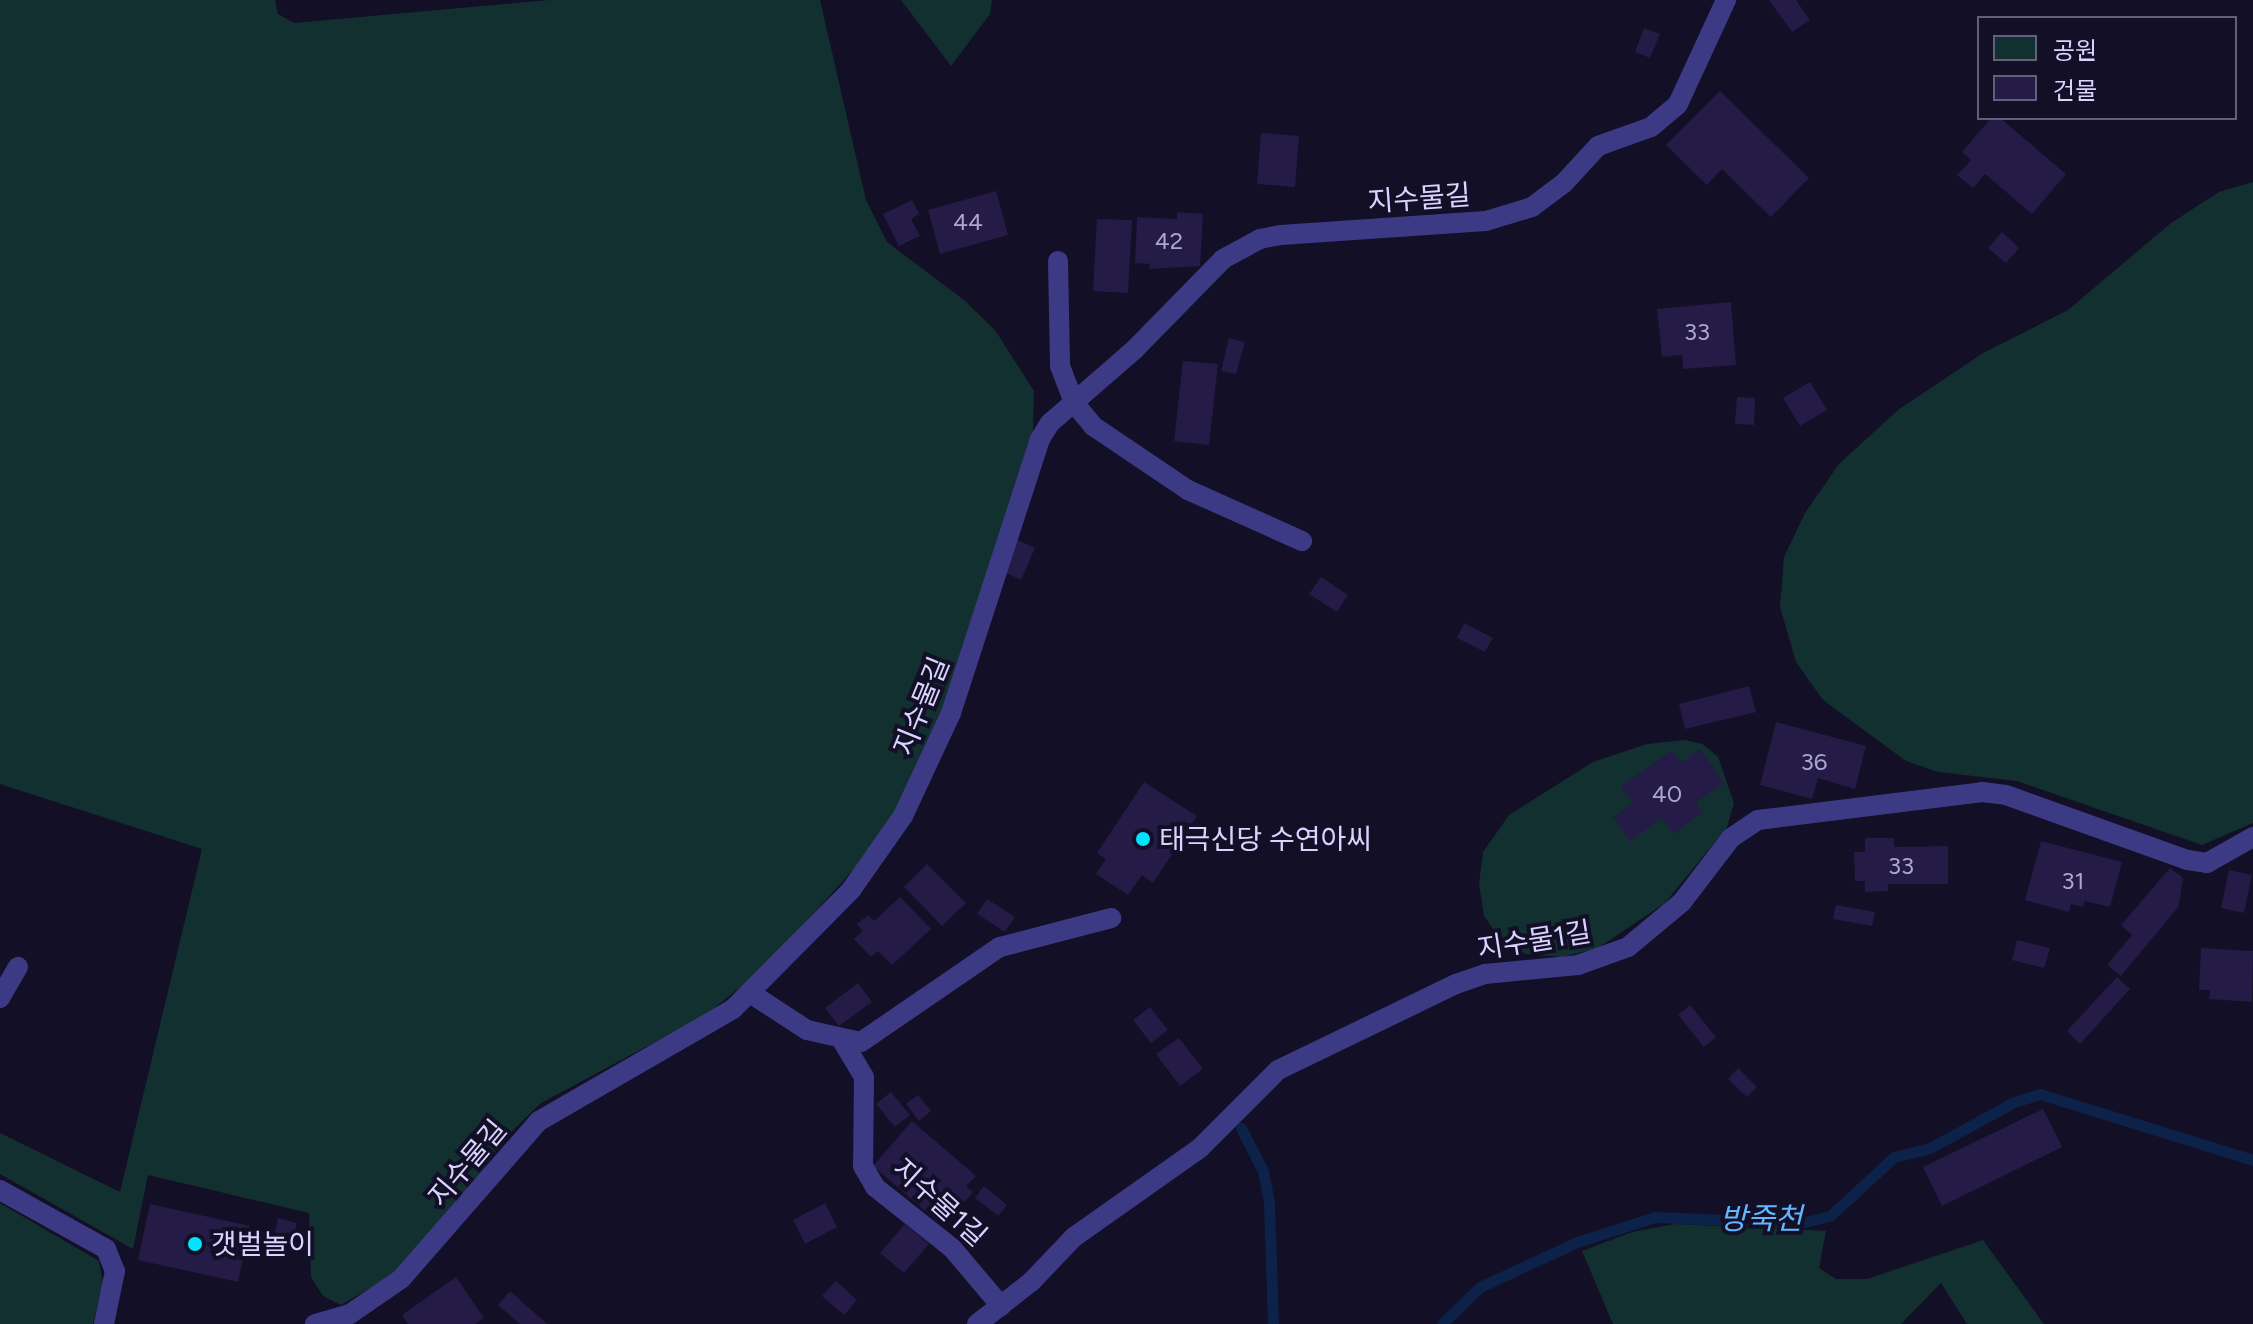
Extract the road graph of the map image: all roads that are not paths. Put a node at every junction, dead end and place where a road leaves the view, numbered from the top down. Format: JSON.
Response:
{"nodes":[{"id":1,"x":1726,"y":0,"type":"edge"},
{"id":2,"x":1058,"y":261,"type":"dead end"},
{"id":3,"x":1074,"y":403,"type":"junction"},
{"id":4,"x":1302,"y":541,"type":"dead end"},
{"id":5,"x":2253,"y":837,"type":"edge"},
{"id":6,"x":1111,"y":918,"type":"dead end"},
{"id":7,"x":18,"y":967,"type":"dead end"},
{"id":8,"x":750,"y":993,"type":"junction"},
{"id":9,"x":0,"y":998,"type":"edge"},
{"id":10,"x":843,"y":1042,"type":"junction"},
{"id":11,"x":0,"y":1190,"type":"edge"},
{"id":12,"x":1001,"y":1306,"type":"junction"},
{"id":13,"x":104,"y":1324,"type":"edge"},
{"id":14,"x":315,"y":1324,"type":"edge"},
{"id":15,"x":977,"y":1324,"type":"edge"}],
"edges":[{"from":1,"to":3,"type":"lane","name":"지수물길"},
{"from":2,"to":3,"type":"lane"},
{"from":3,"to":4,"type":"lane"},
{"from":3,"to":8,"type":"lane","name":"지수물길"},
{"from":5,"to":12,"type":"lane","name":"지수물1길"},
{"from":6,"to":10,"type":"lane"},
{"from":7,"to":9,"type":"lane"},
{"from":8,"to":10,"type":"lane"},
{"from":8,"to":14,"type":"lane","name":"지수물길"},
{"from":10,"to":12,"type":"lane","name":"지수물1길"},
{"from":11,"to":13,"type":"lane"},
{"from":12,"to":15,"type":"lane","name":"지수물1길"}]}
